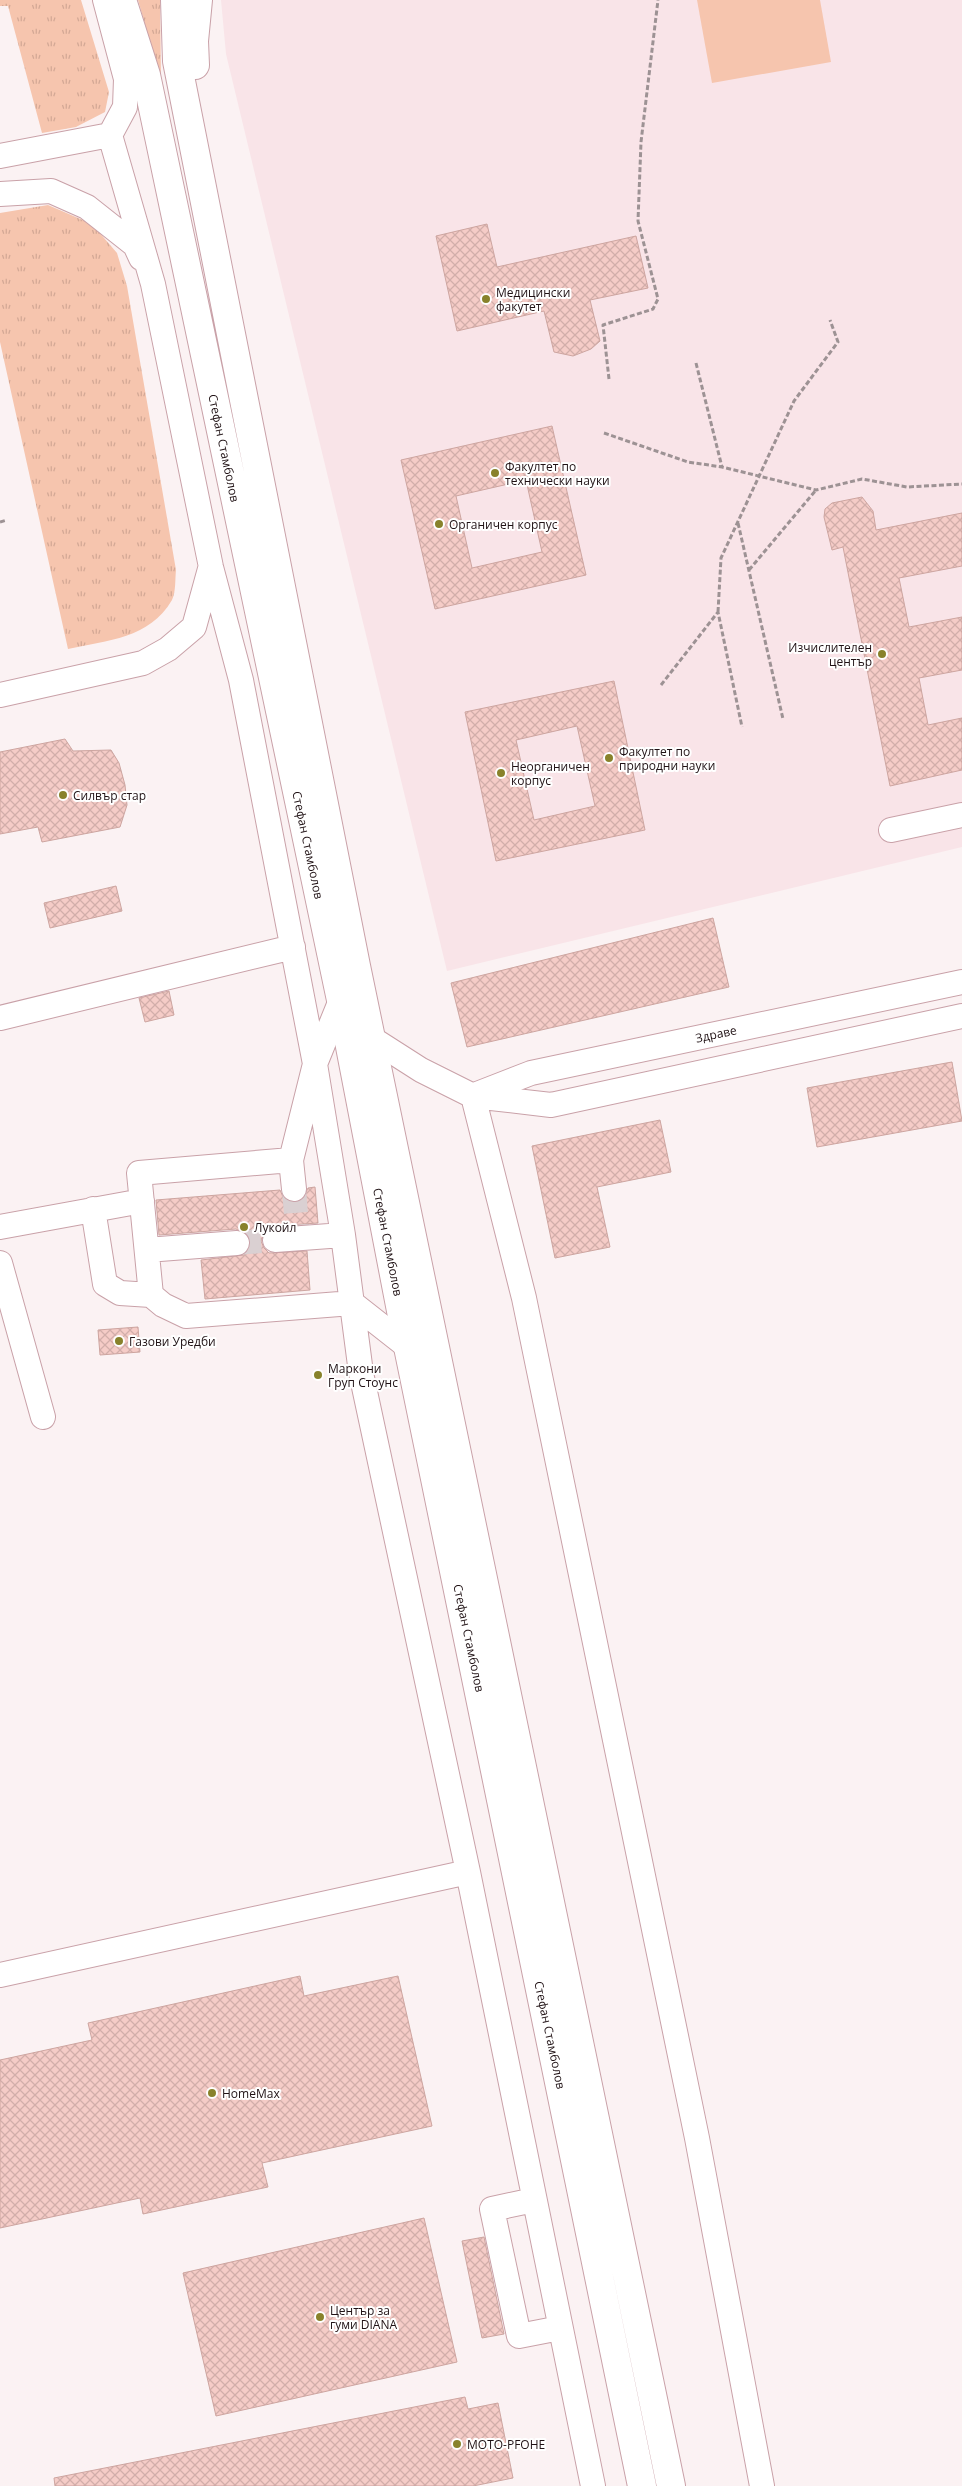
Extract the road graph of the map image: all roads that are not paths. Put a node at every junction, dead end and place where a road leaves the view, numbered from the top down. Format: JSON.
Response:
{"nodes":[{"id":1,"x":105,"y":0,"type":"edge"},
{"id":2,"x":122,"y":0,"type":"edge"},
{"id":3,"x":175,"y":0,"type":"edge"},
{"id":4,"x":198,"y":0,"type":"edge"},
{"id":5,"x":110,"y":135,"type":"junction"},
{"id":6,"x":0,"y":156,"type":"edge"},
{"id":7,"x":198,"y":168,"type":"junction"},
{"id":8,"x":0,"y":194,"type":"edge"},
{"id":9,"x":153,"y":284,"type":"junction"},
{"id":10,"x":211,"y":567,"type":"junction"},
{"id":11,"x":0,"y":695,"type":"edge"},
{"id":12,"x":962,"y":815,"type":"edge"},
{"id":13,"x":891,"y":830,"type":"dead end"},
{"id":14,"x":293,"y":947,"type":"junction"},
{"id":15,"x":962,"y":982,"type":"edge"},
{"id":16,"x":341,"y":1000,"type":"junction"},
{"id":17,"x":962,"y":1016,"type":"edge"},
{"id":18,"x":0,"y":1018,"type":"edge"},
{"id":19,"x":371,"y":1038,"type":"junction"},
{"id":20,"x":315,"y":1064,"type":"junction"},
{"id":21,"x":473,"y":1096,"type":"junction"},
{"id":22,"x":291,"y":1160,"type":"junction"},
{"id":23,"x":294,"y":1189,"type":"tunnel mouth"},
{"id":24,"x":142,"y":1201,"type":"junction"},
{"id":25,"x":93,"y":1209,"type":"junction"},
{"id":26,"x":0,"y":1227,"type":"edge"},
{"id":27,"x":343,"y":1235,"type":"junction"},
{"id":28,"x":275,"y":1240,"type":"tunnel mouth"},
{"id":29,"x":237,"y":1243,"type":"tunnel mouth"},
{"id":30,"x":147,"y":1250,"type":"junction"},
{"id":31,"x":0,"y":1263,"type":"edge"},
{"id":32,"x":151,"y":1295,"type":"junction"},
{"id":33,"x":352,"y":1303,"type":"junction"},
{"id":34,"x":408,"y":1346,"type":"junction"},
{"id":35,"x":43,"y":1417,"type":"dead end"},
{"id":36,"x":468,"y":1872,"type":"junction"},
{"id":37,"x":0,"y":1975,"type":"edge"},
{"id":38,"x":534,"y":2200,"type":"junction"},
{"id":39,"x":560,"y":2328,"type":"junction"},
{"id":40,"x":592,"y":2486,"type":"edge"},
{"id":41,"x":642,"y":2486,"type":"edge"},
{"id":42,"x":671,"y":2486,"type":"edge"},
{"id":43,"x":762,"y":2486,"type":"edge"}],
"edges":[{"from":1,"to":5,"type":"street"},
{"from":2,"to":16,"type":"highway","name":"Стефан Стамболов"},
{"from":3,"to":7,"type":"highway","name":"Стефан Стамболов"},
{"from":4,"to":7,"type":"highway"},
{"from":5,"to":6,"type":"street"},
{"from":5,"to":9,"type":"street"},
{"from":7,"to":19,"type":"highway","name":"Стефан Стамболов"},
{"from":8,"to":9,"type":"street"},
{"from":9,"to":10,"type":"street"},
{"from":10,"to":11,"type":"street"},
{"from":10,"to":14,"type":"street"},
{"from":12,"to":13,"type":"street"},
{"from":14,"to":18,"type":"street"},
{"from":14,"to":20,"type":"street"},
{"from":15,"to":21,"type":"street","name":"Здраве"},
{"from":16,"to":20,"type":"street"},
{"from":16,"to":34,"type":"highway","name":"Стефан Стамболов"},
{"from":17,"to":21,"type":"street"},
{"from":19,"to":21,"type":"street"},
{"from":19,"to":42,"type":"highway","name":"Стефан Стамболов"},
{"from":20,"to":22,"type":"street"},
{"from":20,"to":27,"type":"street"},
{"from":21,"to":43,"type":"street"},
{"from":22,"to":23,"type":"street"},
{"from":22,"to":24,"type":"street"},
{"from":24,"to":25,"type":"street"},
{"from":24,"to":30,"type":"street"},
{"from":25,"to":26,"type":"street"},
{"from":25,"to":32,"type":"street"},
{"from":27,"to":28,"type":"street"},
{"from":27,"to":33,"type":"street"},
{"from":29,"to":30,"type":"street"},
{"from":30,"to":32,"type":"street"},
{"from":31,"to":35,"type":"street"},
{"from":32,"to":33,"type":"street"},
{"from":33,"to":34,"type":"street"},
{"from":33,"to":36,"type":"street"},
{"from":34,"to":41,"type":"highway","name":"Стефан Стамболов"},
{"from":36,"to":37,"type":"street"},
{"from":36,"to":38,"type":"street"},
{"from":38,"to":39,"type":"street"},
{"from":38,"to":39,"type":"street"},
{"from":39,"to":40,"type":"street"}]}
